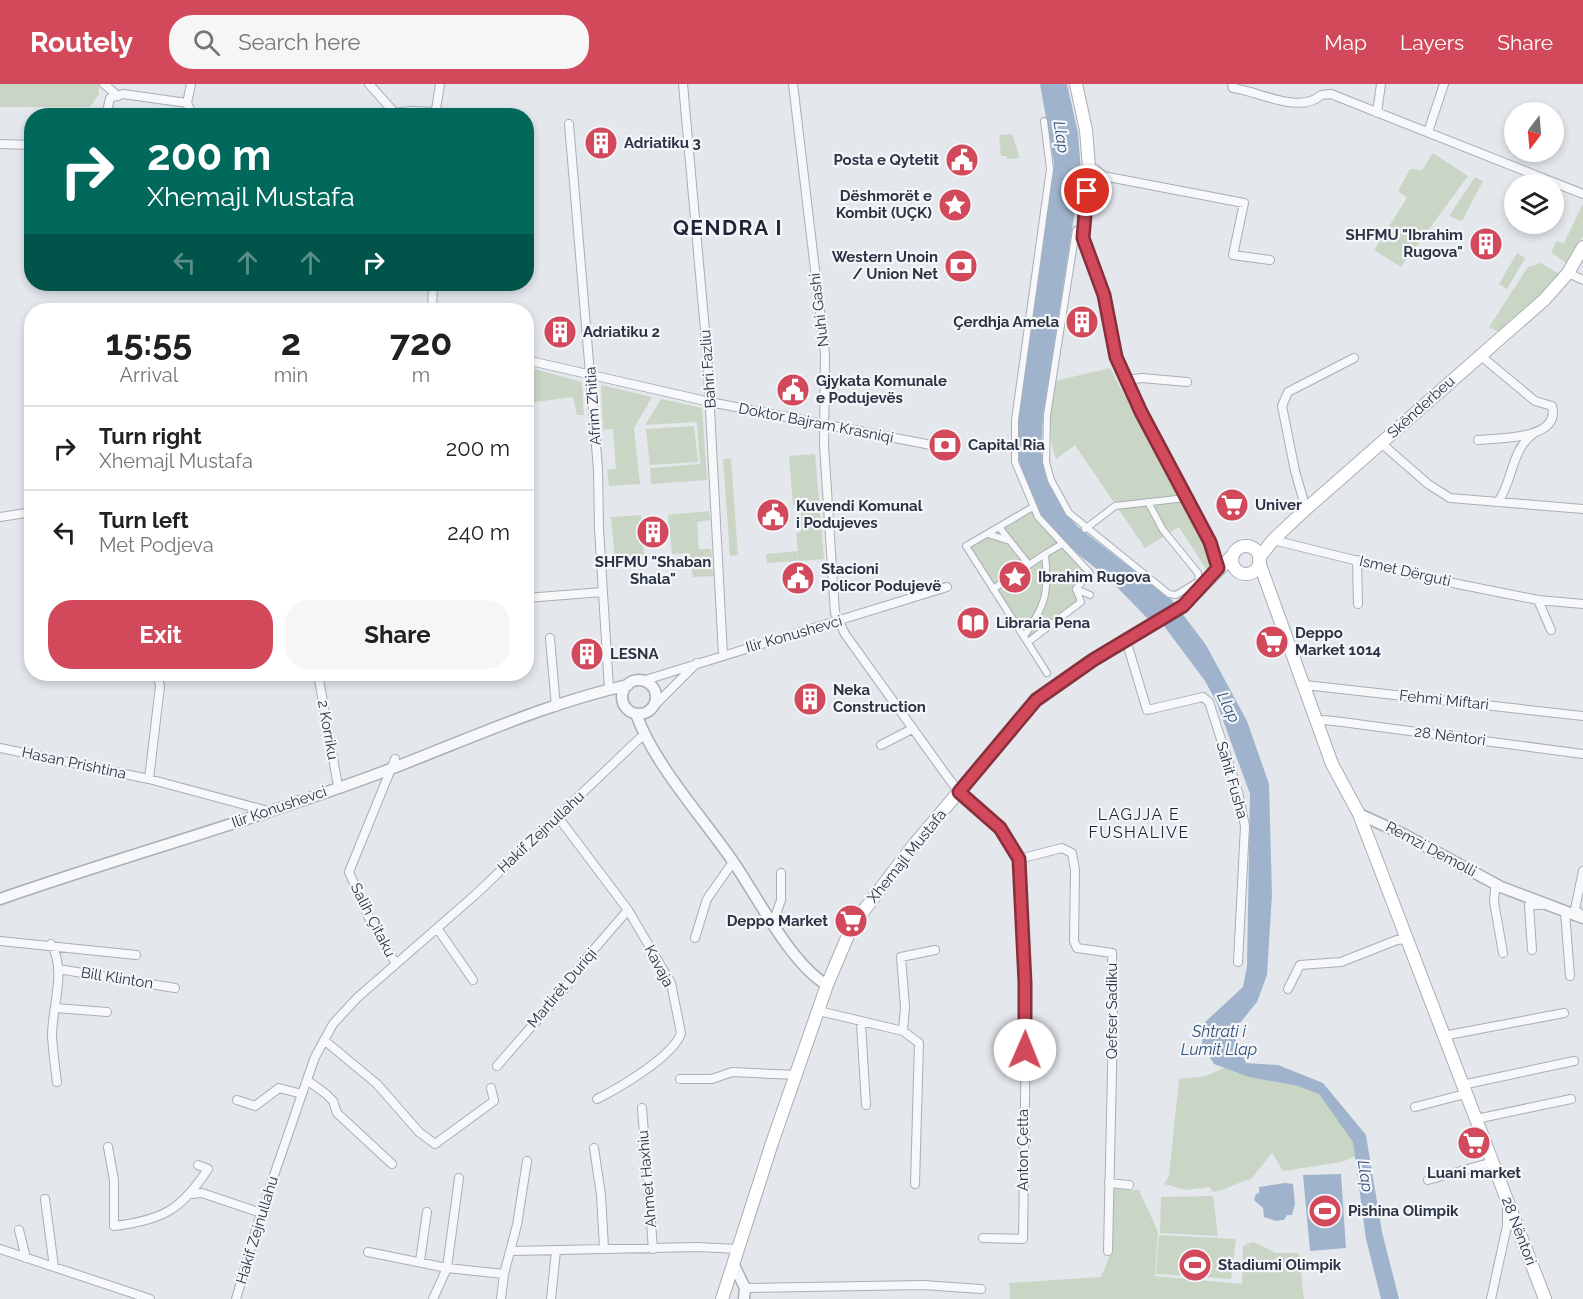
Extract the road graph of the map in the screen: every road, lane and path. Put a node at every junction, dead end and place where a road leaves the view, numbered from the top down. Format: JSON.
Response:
{"nodes":[{"id":1,"x":104,"y":84,"type":"edge"},
{"id":2,"x":191,"y":84,"type":"edge"},
{"id":3,"x":369,"y":84,"type":"edge"},
{"id":4,"x":440,"y":84,"type":"edge"},
{"id":5,"x":683,"y":84,"type":"edge"},
{"id":6,"x":793,"y":84,"type":"edge"},
{"id":7,"x":1076,"y":84,"type":"edge"},
{"id":8,"x":1381,"y":84,"type":"edge"},
{"id":9,"x":1444,"y":84,"type":"edge"},
{"id":10,"x":1233,"y":86,"type":"edge"},
{"id":11,"x":118,"y":96,"type":"junction"},
{"id":12,"x":187,"y":103,"type":"junction"},
{"id":13,"x":108,"y":108,"type":"edge"},
{"id":14,"x":189,"y":108,"type":"edge"},
{"id":15,"x":390,"y":108,"type":"edge"},
{"id":16,"x":436,"y":108,"type":"edge"},
{"id":17,"x":1377,"y":113,"type":"junction"},
{"id":18,"x":1044,"y":121,"type":"dead end"},
{"id":19,"x":569,"y":124,"type":"dead end"},
{"id":20,"x":1428,"y":132,"type":"junction"},
{"id":21,"x":0,"y":144,"type":"edge"},
{"id":22,"x":24,"y":145,"type":"edge"},
{"id":23,"x":1089,"y":168,"type":"junction"},
{"id":24,"x":1583,"y":194,"type":"edge"},
{"id":25,"x":1076,"y":230,"type":"dead end"},
{"id":26,"x":1583,"y":247,"type":"edge"},
{"id":27,"x":1270,"y":260,"type":"dead end"},
{"id":28,"x":1568,"y":273,"type":"junction"},
{"id":29,"x":1583,"y":280,"type":"edge"},
{"id":30,"x":1481,"y":356,"type":"junction"},
{"id":31,"x":1353,"y":358,"type":"dead end"},
{"id":32,"x":534,"y":362,"type":"edge"},
{"id":33,"x":591,"y":375,"type":"junction"},
{"id":34,"x":1125,"y":380,"type":"junction"},
{"id":35,"x":1187,"y":382,"type":"dead end"},
{"id":36,"x":710,"y":402,"type":"junction"},
{"id":37,"x":825,"y":423,"type":"junction"},
{"id":38,"x":1533,"y":434,"type":"junction"},
{"id":39,"x":1478,"y":440,"type":"dead end"},
{"id":40,"x":1381,"y":443,"type":"junction"},
{"id":41,"x":931,"y":445,"type":"dead end"},
{"id":42,"x":1187,"y":498,"type":"junction"},
{"id":43,"x":1148,"y":502,"type":"junction"},
{"id":44,"x":1498,"y":502,"type":"junction"},
{"id":45,"x":1033,"y":507,"type":"junction"},
{"id":46,"x":1306,"y":509,"type":"junction"},
{"id":47,"x":1583,"y":509,"type":"edge"},
{"id":48,"x":24,"y":513,"type":"edge"},
{"id":49,"x":0,"y":517,"type":"edge"},
{"id":50,"x":999,"y":527,"type":"junction"},
{"id":51,"x":1085,"y":529,"type":"junction"},
{"id":52,"x":988,"y":534,"type":"junction"},
{"id":53,"x":1273,"y":540,"type":"junction"},
{"id":54,"x":1011,"y":541,"type":"junction"},
{"id":55,"x":1062,"y":543,"type":"junction"},
{"id":56,"x":1246,"y":546,"type":"junction"},
{"id":57,"x":1045,"y":554,"type":"junction"},
{"id":58,"x":1233,"y":555,"type":"junction"},
{"id":59,"x":1259,"y":560,"type":"junction"},
{"id":60,"x":1357,"y":560,"type":"junction"},
{"id":61,"x":1029,"y":565,"type":"junction"},
{"id":62,"x":1218,"y":568,"type":"junction"},
{"id":63,"x":1240,"y":572,"type":"junction"},
{"id":64,"x":946,"y":587,"type":"dead end"},
{"id":65,"x":993,"y":589,"type":"junction"},
{"id":66,"x":1076,"y":589,"type":"junction"},
{"id":67,"x":603,"y":592,"type":"junction"},
{"id":68,"x":1090,"y":595,"type":"dead end"},
{"id":69,"x":534,"y":597,"type":"edge"},
{"id":70,"x":1271,"y":600,"type":"junction"},
{"id":71,"x":1538,"y":600,"type":"junction"},
{"id":72,"x":1358,"y":604,"type":"dead end"},
{"id":73,"x":1583,"y":604,"type":"edge"},
{"id":74,"x":837,"y":621,"type":"junction"},
{"id":75,"x":1551,"y":630,"type":"dead end"},
{"id":76,"x":550,"y":638,"type":"dead end"},
{"id":77,"x":1026,"y":639,"type":"junction"},
{"id":78,"x":1126,"y":640,"type":"junction"},
{"id":79,"x":723,"y":655,"type":"junction"},
{"id":80,"x":698,"y":663,"type":"junction"},
{"id":81,"x":1047,"y":673,"type":"dead end"},
{"id":82,"x":159,"y":681,"type":"edge"},
{"id":83,"x":319,"y":681,"type":"edge"},
{"id":84,"x":642,"y":681,"type":"junction"},
{"id":85,"x":628,"y":685,"type":"junction"},
{"id":86,"x":1305,"y":685,"type":"junction"},
{"id":87,"x":609,"y":689,"type":"junction"},
{"id":88,"x":624,"y":704,"type":"junction"},
{"id":89,"x":556,"y":707,"type":"junction"},
{"id":90,"x":652,"y":708,"type":"junction"},
{"id":91,"x":636,"y":714,"type":"junction"},
{"id":92,"x":1583,"y":716,"type":"edge"},
{"id":93,"x":1318,"y":724,"type":"junction"},
{"id":94,"x":912,"y":729,"type":"junction"},
{"id":95,"x":646,"y":735,"type":"junction"},
{"id":96,"x":881,"y":745,"type":"dead end"},
{"id":97,"x":0,"y":748,"type":"edge"},
{"id":98,"x":1583,"y":754,"type":"edge"},
{"id":99,"x":391,"y":768,"type":"junction"},
{"id":100,"x":148,"y":779,"type":"junction"},
{"id":101,"x":338,"y":786,"type":"junction"},
{"id":102,"x":959,"y":792,"type":"junction"},
{"id":103,"x":268,"y":811,"type":"junction"},
{"id":104,"x":1359,"y":814,"type":"junction"},
{"id":105,"x":558,"y":817,"type":"junction"},
{"id":106,"x":1019,"y":859,"type":"junction"},
{"id":107,"x":733,"y":862,"type":"junction"},
{"id":108,"x":1583,"y":871,"type":"edge"},
{"id":109,"x":781,"y":873,"type":"dead end"},
{"id":110,"x":1501,"y":887,"type":"junction"},
{"id":111,"x":0,"y":899,"type":"edge"},
{"id":112,"x":1543,"y":904,"type":"junction"},
{"id":113,"x":628,"y":910,"type":"junction"},
{"id":114,"x":1565,"y":912,"type":"junction"},
{"id":115,"x":1583,"y":917,"type":"edge"},
{"id":116,"x":773,"y":923,"type":"junction"},
{"id":117,"x":436,"y":928,"type":"junction"},
{"id":118,"x":694,"y":938,"type":"dead end"},
{"id":119,"x":1407,"y":939,"type":"junction"},
{"id":120,"x":0,"y":941,"type":"edge"},
{"id":121,"x":51,"y":944,"type":"junction"},
{"id":122,"x":935,"y":950,"type":"dead end"},
{"id":123,"x":1532,"y":950,"type":"dead end"},
{"id":124,"x":1503,"y":953,"type":"dead end"},
{"id":125,"x":136,"y":955,"type":"dead end"},
{"id":126,"x":1239,"y":962,"type":"dead end"},
{"id":127,"x":396,"y":964,"type":"junction"},
{"id":128,"x":58,"y":969,"type":"junction"},
{"id":129,"x":1570,"y":976,"type":"dead end"},
{"id":130,"x":473,"y":980,"type":"dead end"},
{"id":131,"x":827,"y":985,"type":"junction"},
{"id":132,"x":175,"y":988,"type":"dead end"},
{"id":133,"x":1288,"y":989,"type":"dead end"},
{"id":134,"x":56,"y":1008,"type":"junction"},
{"id":135,"x":819,"y":1011,"type":"junction"},
{"id":136,"x":106,"y":1012,"type":"dead end"},
{"id":137,"x":1564,"y":1013,"type":"dead end"},
{"id":138,"x":861,"y":1023,"type":"junction"},
{"id":139,"x":903,"y":1031,"type":"junction"},
{"id":140,"x":1443,"y":1036,"type":"junction"},
{"id":141,"x":324,"y":1040,"type":"junction"},
{"id":142,"x":1574,"y":1061,"type":"dead end"},
{"id":143,"x":497,"y":1066,"type":"dead end"},
{"id":144,"x":797,"y":1075,"type":"junction"},
{"id":145,"x":680,"y":1079,"type":"dead end"},
{"id":146,"x":307,"y":1080,"type":"junction"},
{"id":147,"x":57,"y":1082,"type":"dead end"},
{"id":148,"x":490,"y":1088,"type":"dead end"},
{"id":149,"x":1464,"y":1090,"type":"junction"},
{"id":150,"x":302,"y":1094,"type":"junction"},
{"id":151,"x":597,"y":1099,"type":"dead end"},
{"id":152,"x":1571,"y":1099,"type":"dead end"},
{"id":153,"x":237,"y":1100,"type":"dead end"},
{"id":154,"x":866,"y":1105,"type":"dead end"},
{"id":155,"x":1415,"y":1107,"type":"dead end"},
{"id":156,"x":642,"y":1108,"type":"dead end"},
{"id":157,"x":1476,"y":1119,"type":"junction"},
{"id":158,"x":108,"y":1147,"type":"dead end"},
{"id":159,"x":594,"y":1148,"type":"dead end"},
{"id":160,"x":527,"y":1161,"type":"dead end"},
{"id":161,"x":1493,"y":1162,"type":"junction"},
{"id":162,"x":392,"y":1164,"type":"dead end"},
{"id":163,"x":198,"y":1165,"type":"dead end"},
{"id":164,"x":459,"y":1178,"type":"dead end"},
{"id":165,"x":1428,"y":1180,"type":"dead end"},
{"id":166,"x":1109,"y":1183,"type":"junction"},
{"id":167,"x":915,"y":1184,"type":"dead end"},
{"id":168,"x":1129,"y":1185,"type":"dead end"},
{"id":169,"x":192,"y":1194,"type":"junction"},
{"id":170,"x":45,"y":1199,"type":"dead end"},
{"id":171,"x":1506,"y":1199,"type":"junction"},
{"id":172,"x":427,"y":1212,"type":"dead end"},
{"id":173,"x":261,"y":1213,"type":"junction"},
{"id":174,"x":20,"y":1230,"type":"dead end"},
{"id":175,"x":983,"y":1238,"type":"dead end"},
{"id":176,"x":604,"y":1248,"type":"junction"},
{"id":177,"x":0,"y":1249,"type":"edge"},
{"id":178,"x":653,"y":1249,"type":"junction"},
{"id":179,"x":738,"y":1249,"type":"junction"},
{"id":180,"x":512,"y":1251,"type":"junction"},
{"id":181,"x":556,"y":1251,"type":"junction"},
{"id":182,"x":1108,"y":1251,"type":"dead end"},
{"id":183,"x":368,"y":1252,"type":"dead end"},
{"id":184,"x":26,"y":1258,"type":"junction"},
{"id":185,"x":420,"y":1261,"type":"junction"},
{"id":186,"x":734,"y":1265,"type":"junction"},
{"id":187,"x":54,"y":1267,"type":"junction"},
{"id":188,"x":447,"y":1268,"type":"junction"},
{"id":189,"x":504,"y":1274,"type":"junction"},
{"id":190,"x":981,"y":1289,"type":"dead end"},
{"id":191,"x":744,"y":1294,"type":"edge"},
{"id":192,"x":150,"y":1299,"type":"edge"},
{"id":193,"x":236,"y":1299,"type":"edge"},
{"id":194,"x":433,"y":1299,"type":"edge"},
{"id":195,"x":501,"y":1299,"type":"edge"},
{"id":196,"x":551,"y":1299,"type":"edge"},
{"id":197,"x":722,"y":1299,"type":"edge"},
{"id":198,"x":1491,"y":1299,"type":"edge"},
{"id":199,"x":1545,"y":1299,"type":"edge"}],
"edges":[{"from":1,"to":11,"type":"street"},
{"from":2,"to":12,"type":"street"},
{"from":3,"to":15,"type":"street"},
{"from":4,"to":16,"type":"street"},
{"from":5,"to":36,"type":"street","name":"Bahri Fazliu"},
{"from":6,"to":37,"type":"street","name":"Nuhi Gashi"},
{"from":7,"to":23,"type":"main road"},
{"from":8,"to":17,"type":"street"},
{"from":9,"to":20,"type":"street"},
{"from":10,"to":17,"type":"street"},
{"from":11,"to":12,"type":"street"},
{"from":11,"to":13,"type":"street"},
{"from":12,"to":14,"type":"street"},
{"from":17,"to":20,"type":"street"},
{"from":18,"to":45,"type":"street"},
{"from":19,"to":33,"type":"street","name":"Afrim Zhitia"},
{"from":20,"to":24,"type":"street"},
{"from":21,"to":22,"type":"street"},
{"from":23,"to":27,"type":"street"},
{"from":23,"to":34,"type":"main road"},
{"from":25,"to":51,"type":"street"},
{"from":26,"to":28,"type":"main road","name":"Skënderbeu"},
{"from":28,"to":29,"type":"street"},
{"from":28,"to":30,"type":"main road","name":"Skënderbeu"},
{"from":30,"to":38,"type":"street"},
{"from":30,"to":40,"type":"main road","name":"Skënderbeu"},
{"from":31,"to":46,"type":"street"},
{"from":32,"to":33,"type":"street","name":"Doktor Bajram Krasniqi"},
{"from":33,"to":36,"type":"street","name":"Doktor Bajram Krasniqi"},
{"from":33,"to":67,"type":"street","name":"Afrim Zhitia"},
{"from":34,"to":35,"type":"street"},
{"from":34,"to":42,"type":"main road"},
{"from":36,"to":37,"type":"street","name":"Doktor Bajram Krasniqi"},
{"from":36,"to":79,"type":"street","name":"Bahri Fazliu"},
{"from":37,"to":41,"type":"street","name":"Doktor Bajram Krasniqi"},
{"from":37,"to":74,"type":"street","name":"Nuhi Gashi"},
{"from":38,"to":39,"type":"street"},
{"from":38,"to":44,"type":"street"},
{"from":40,"to":44,"type":"street"},
{"from":40,"to":46,"type":"main road","name":"Skënderbeu"},
{"from":42,"to":43,"type":"street"},
{"from":42,"to":62,"type":"main road"},
{"from":43,"to":51,"type":"street"},
{"from":43,"to":51,"type":"street"},
{"from":44,"to":47,"type":"street"},
{"from":45,"to":50,"type":"street"},
{"from":45,"to":55,"type":"street"},
{"from":46,"to":53,"type":"main road","name":"Skënderbeu"},
{"from":48,"to":49,"type":"street"},
{"from":50,"to":52,"type":"street"},
{"from":50,"to":54,"type":"street"},
{"from":52,"to":54,"type":"street"},
{"from":52,"to":65,"type":"street"},
{"from":53,"to":56,"type":"main road"},
{"from":53,"to":59,"type":"main road","name":"Skënderbeu"},
{"from":53,"to":60,"type":"street","name":"Ismet Dërguti"},
{"from":54,"to":61,"type":"street"},
{"from":55,"to":57,"type":"street"},
{"from":55,"to":66,"type":"street"},
{"from":56,"to":58,"type":"main road"},
{"from":56,"to":59,"type":"main road"},
{"from":57,"to":61,"type":"street"},
{"from":57,"to":77,"type":"street"},
{"from":58,"to":62,"type":"main road","name":"Xhemajl Mustafa"},
{"from":58,"to":63,"type":"main road"},
{"from":59,"to":63,"type":"main road"},
{"from":59,"to":70,"type":"main road","name":"28 Nëntori"},
{"from":60,"to":71,"type":"street","name":"Ismet Dërguti"},
{"from":60,"to":72,"type":"street"},
{"from":61,"to":65,"type":"street"},
{"from":62,"to":63,"type":"main road"},
{"from":62,"to":78,"type":"main road","name":"Xhemajl Mustafa"},
{"from":63,"to":70,"type":"main road","name":"28 Nëntori"},
{"from":64,"to":74,"type":"street","name":"Ilir Konushevci"},
{"from":65,"to":77,"type":"street"},
{"from":66,"to":68,"type":"street"},
{"from":66,"to":77,"type":"street"},
{"from":67,"to":69,"type":"street"},
{"from":67,"to":87,"type":"street","name":"Afrim Zhitia"},
{"from":70,"to":86,"type":"main road","name":"28 Nëntori"},
{"from":71,"to":73,"type":"street","name":"Ismet Dërguti"},
{"from":71,"to":75,"type":"street"},
{"from":74,"to":79,"type":"street","name":"Ilir Konushevci"},
{"from":74,"to":94,"type":"street","name":"Nuhi Gashi"},
{"from":76,"to":89,"type":"street"},
{"from":77,"to":81,"type":"street"},
{"from":78,"to":102,"type":"main road","name":"Xhemajl Mustafa"},
{"from":78,"to":126,"type":"street","name":"Sahit Fusha"},
{"from":79,"to":80,"type":"street","name":"Ilir Konushevci"},
{"from":80,"to":84,"type":"street","name":"Ilir Konushevci"},
{"from":80,"to":90,"type":"street"},
{"from":82,"to":100,"type":"street","name":"Hasan Prishtina"},
{"from":83,"to":101,"type":"street","name":"2 Korriku"},
{"from":84,"to":85,"type":"street"},
{"from":84,"to":90,"type":"street"},
{"from":85,"to":87,"type":"street"},
{"from":85,"to":88,"type":"street"},
{"from":86,"to":92,"type":"street","name":"Fehmi Miftari"},
{"from":86,"to":93,"type":"main road","name":"28 Nëntori"},
{"from":87,"to":88,"type":"street"},
{"from":87,"to":89,"type":"street","name":"Ilir Konushevci"},
{"from":88,"to":91,"type":"street"},
{"from":89,"to":99,"type":"street","name":"Ilir Konushevci"},
{"from":90,"to":91,"type":"street"},
{"from":91,"to":95,"type":"street"},
{"from":93,"to":98,"type":"street","name":"28 Nëntori"},
{"from":93,"to":104,"type":"main road","name":"28 Nëntori"},
{"from":94,"to":96,"type":"street"},
{"from":94,"to":102,"type":"street","name":"Nuhi Gashi"},
{"from":95,"to":105,"type":"street","name":"Hakif Zejnullahu"},
{"from":95,"to":107,"type":"street"},
{"from":97,"to":100,"type":"street","name":"Hasan Prishtina"},
{"from":99,"to":101,"type":"street","name":"Ilir Konushevci"},
{"from":99,"to":127,"type":"street","name":"Salih Çitaku"},
{"from":100,"to":103,"type":"street","name":"Hasan Prishtina"},
{"from":101,"to":103,"type":"street","name":"Ilir Konushevci"},
{"from":102,"to":106,"type":"street","name":"Anton Çetta"},
{"from":102,"to":131,"type":"main road","name":"Xhemajl Mustafa"},
{"from":103,"to":111,"type":"street","name":"Ilir Konushevci"},
{"from":104,"to":110,"type":"street","name":"Remzi Demolli"},
{"from":104,"to":119,"type":"main road","name":"28 Nëntori"},
{"from":105,"to":113,"type":"street","name":"Kavaja"},
{"from":105,"to":117,"type":"street","name":"Hakif Zejnullahu"},
{"from":106,"to":166,"type":"street","name":"Qefser Sadiku"},
{"from":106,"to":175,"type":"street","name":"Anton Çetta"},
{"from":107,"to":116,"type":"street"},
{"from":107,"to":118,"type":"street"},
{"from":108,"to":115,"type":"street","name":"Remzi Demolli"},
{"from":109,"to":116,"type":"street"},
{"from":110,"to":112,"type":"street","name":"Remzi Demolli"},
{"from":110,"to":124,"type":"street"},
{"from":112,"to":114,"type":"street","name":"Remzi Demolli"},
{"from":112,"to":123,"type":"street"},
{"from":113,"to":143,"type":"street","name":"Martirët Duriqi"},
{"from":113,"to":151,"type":"street","name":"Kavaja"},
{"from":114,"to":115,"type":"street","name":"Remzi Demolli"},
{"from":114,"to":129,"type":"street"},
{"from":116,"to":131,"type":"street"},
{"from":117,"to":127,"type":"street","name":"Hakif Zejnullahu"},
{"from":117,"to":130,"type":"street"},
{"from":119,"to":133,"type":"street"},
{"from":119,"to":140,"type":"main road","name":"28 Nëntori"},
{"from":120,"to":121,"type":"street","name":"Bill Klinton"},
{"from":121,"to":125,"type":"street","name":"Bill Klinton"},
{"from":121,"to":128,"type":"street","name":"Bill Klinton"},
{"from":122,"to":139,"type":"street"},
{"from":127,"to":141,"type":"street","name":"Hakif Zejnullahu"},
{"from":128,"to":132,"type":"street","name":"Bill Klinton"},
{"from":128,"to":134,"type":"street","name":"Bill Klinton"},
{"from":131,"to":135,"type":"main road","name":"Xhemajl Mustafa"},
{"from":134,"to":136,"type":"street"},
{"from":134,"to":147,"type":"street","name":"Bill Klinton"},
{"from":135,"to":138,"type":"street"},
{"from":135,"to":144,"type":"main road","name":"Xhemajl Mustafa"},
{"from":137,"to":140,"type":"street"},
{"from":138,"to":139,"type":"street"},
{"from":138,"to":154,"type":"street"},
{"from":139,"to":167,"type":"street"},
{"from":140,"to":149,"type":"main road","name":"28 Nëntori"},
{"from":141,"to":146,"type":"street","name":"Hakif Zejnullahu"},
{"from":141,"to":148,"type":"street"},
{"from":142,"to":149,"type":"street"},
{"from":144,"to":145,"type":"street"},
{"from":144,"to":179,"type":"main road","name":"Xhemajl Mustafa"},
{"from":146,"to":150,"type":"street","name":"Hakif Zejnullahu"},
{"from":146,"to":162,"type":"street"},
{"from":149,"to":155,"type":"street"},
{"from":149,"to":157,"type":"main road","name":"28 Nëntori"},
{"from":150,"to":153,"type":"street"},
{"from":150,"to":173,"type":"street","name":"Hakif Zejnullahu"},
{"from":152,"to":157,"type":"street"},
{"from":156,"to":178,"type":"street","name":"Ahmet Haxhiu"},
{"from":157,"to":161,"type":"main road","name":"28 Nëntori"},
{"from":158,"to":169,"type":"street"},
{"from":159,"to":176,"type":"street"},
{"from":160,"to":180,"type":"street"},
{"from":161,"to":165,"type":"street"},
{"from":161,"to":171,"type":"main road","name":"28 Nëntori"},
{"from":163,"to":169,"type":"street"},
{"from":164,"to":188,"type":"street"},
{"from":166,"to":168,"type":"street"},
{"from":166,"to":182,"type":"street","name":"Qefser Sadiku"},
{"from":169,"to":173,"type":"street"},
{"from":170,"to":187,"type":"street"},
{"from":171,"to":198,"type":"street"},
{"from":171,"to":199,"type":"main road","name":"28 Nëntori"},
{"from":172,"to":185,"type":"street"},
{"from":173,"to":193,"type":"street","name":"Hakif Zejnullahu"},
{"from":174,"to":184,"type":"street"},
{"from":176,"to":178,"type":"street","name":"Ahmet Haxhiu"},
{"from":176,"to":181,"type":"street","name":"Ahmet Haxhiu"},
{"from":177,"to":184,"type":"street"},
{"from":178,"to":179,"type":"street","name":"Ahmet Haxhiu"},
{"from":179,"to":186,"type":"main road","name":"Xhemajl Mustafa"},
{"from":180,"to":181,"type":"street","name":"Ahmet Haxhiu"},
{"from":180,"to":189,"type":"street"},
{"from":181,"to":196,"type":"street"},
{"from":183,"to":185,"type":"street"},
{"from":184,"to":187,"type":"street"},
{"from":185,"to":188,"type":"street"},
{"from":186,"to":191,"type":"street"},
{"from":186,"to":197,"type":"main road","name":"Xhemajl Mustafa"},
{"from":187,"to":192,"type":"street"},
{"from":188,"to":189,"type":"street"},
{"from":188,"to":194,"type":"street"},
{"from":189,"to":195,"type":"street"},
{"from":190,"to":191,"type":"street"}]}
